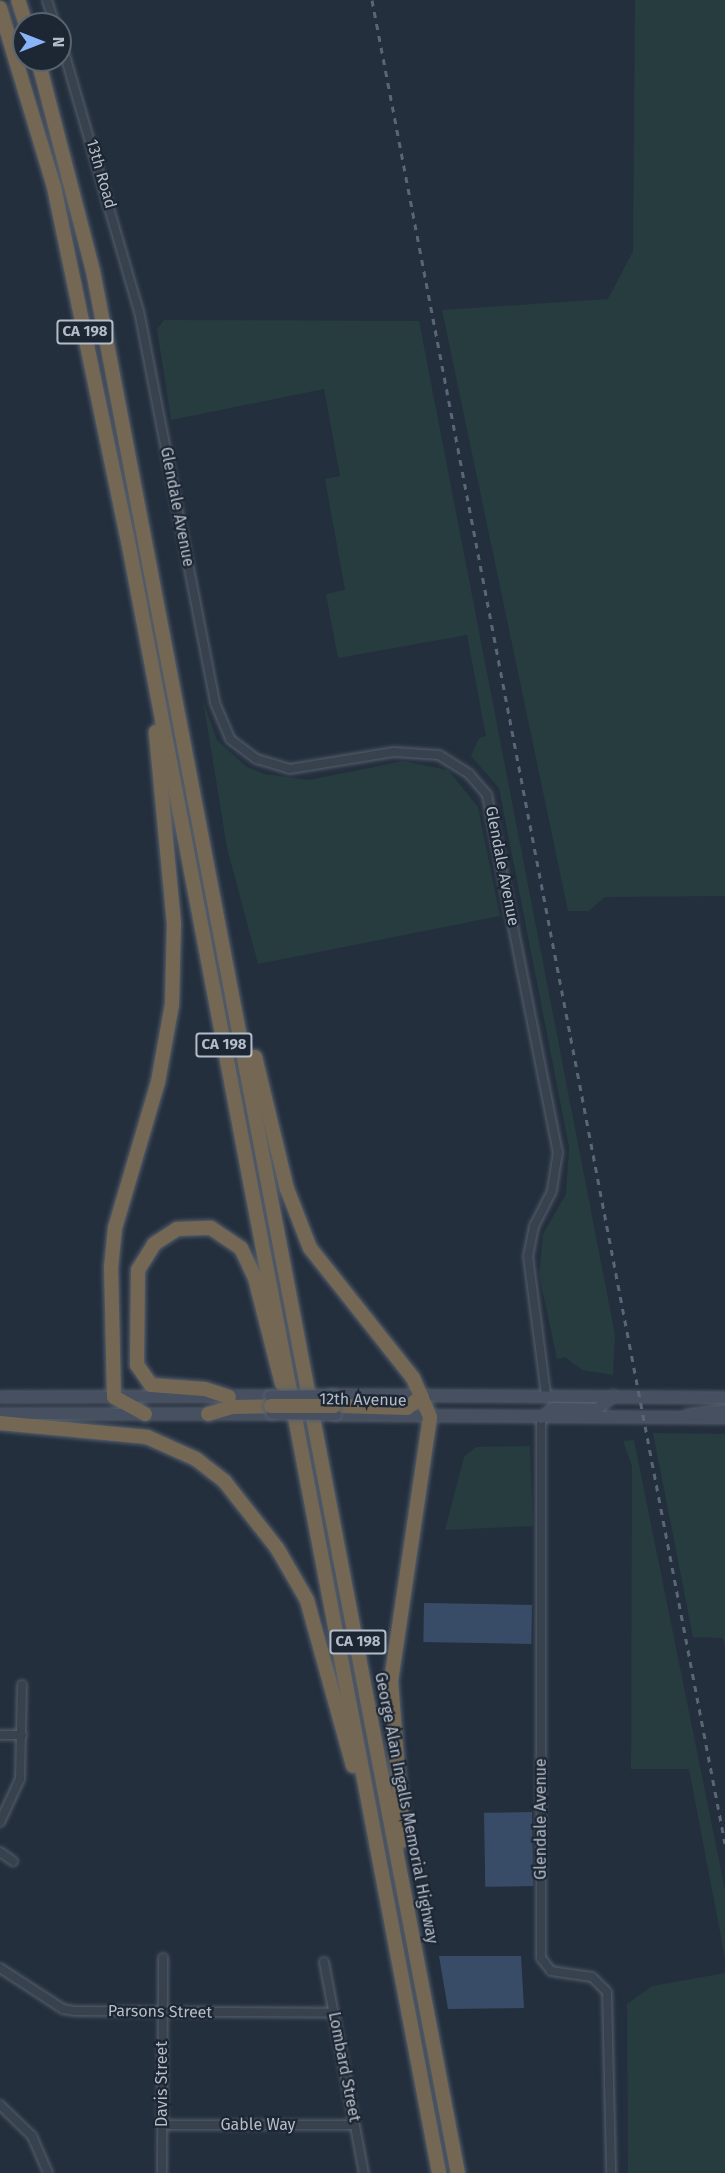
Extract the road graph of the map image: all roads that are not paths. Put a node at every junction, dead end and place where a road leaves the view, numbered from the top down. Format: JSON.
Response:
{"nodes":[{"id":1,"x":0,"y":8,"type":"edge"},
{"id":2,"x":41,"y":72,"type":"edge"},
{"id":3,"x":70,"y":72,"type":"edge"},
{"id":4,"x":139,"y":311,"type":"joint"},
{"id":5,"x":151,"y":661,"type":"junction"},
{"id":6,"x":216,"y":898,"type":"junction"},
{"id":7,"x":546,"y":1395,"type":"junction"},
{"id":8,"x":422,"y":1396,"type":"junction"},
{"id":9,"x":614,"y":1396,"type":"junction"},
{"id":10,"x":0,"y":1397,"type":"edge"},
{"id":11,"x":114,"y":1397,"type":"junction"},
{"id":12,"x":229,"y":1397,"type":"junction"},
{"id":13,"x":725,"y":1398,"type":"edge"},
{"id":14,"x":334,"y":1405,"type":"junction"},
{"id":15,"x":271,"y":1406,"type":"junction"},
{"id":16,"x":725,"y":1410,"type":"edge"},
{"id":17,"x":0,"y":1414,"type":"edge"},
{"id":18,"x":146,"y":1414,"type":"junction"},
{"id":19,"x":208,"y":1414,"type":"joint"},
{"id":20,"x":430,"y":1417,"type":"junction"},
{"id":21,"x":541,"y":1418,"type":"junction"},
{"id":22,"x":682,"y":1418,"type":"junction"},
{"id":23,"x":725,"y":1418,"type":"edge"},
{"id":24,"x":0,"y":1423,"type":"edge"},
{"id":25,"x":297,"y":1428,"type":"junction"},
{"id":26,"x":22,"y":1685,"type":"dead end"},
{"id":27,"x":0,"y":1735,"type":"edge"},
{"id":28,"x":22,"y":1735,"type":"junction"},
{"id":29,"x":0,"y":1822,"type":"edge"},
{"id":30,"x":0,"y":1852,"type":"edge"},
{"id":31,"x":13,"y":1861,"type":"dead end"},
{"id":32,"x":382,"y":1872,"type":"junction"},
{"id":33,"x":408,"y":1906,"type":"junction"},
{"id":34,"x":163,"y":1958,"type":"dead end"},
{"id":35,"x":324,"y":1962,"type":"dead end"},
{"id":36,"x":0,"y":1968,"type":"edge"},
{"id":37,"x":162,"y":2013,"type":"junction"},
{"id":38,"x":333,"y":2013,"type":"junction"},
{"id":39,"x":0,"y":2105,"type":"edge"},
{"id":40,"x":162,"y":2125,"type":"junction"},
{"id":41,"x":354,"y":2125,"type":"junction"},
{"id":42,"x":48,"y":2173,"type":"edge"},
{"id":43,"x":162,"y":2173,"type":"edge"},
{"id":44,"x":364,"y":2173,"type":"edge"},
{"id":45,"x":439,"y":2173,"type":"edge"},
{"id":46,"x":458,"y":2173,"type":"edge"},
{"id":47,"x":611,"y":2173,"type":"edge"}],
"edges":[{"from":1,"to":5,"type":"highway","number":"CA 198"},
{"from":2,"to":6,"type":"highway","number":"CA 198"},
{"from":3,"to":4,"type":"street","name":"13th Road"},
{"from":4,"to":7,"type":"street","name":"Glendale Avenue"},
{"from":5,"to":11,"type":"highway"},
{"from":5,"to":25,"type":"highway","number":"CA 198"},
{"from":6,"to":8,"type":"highway"},
{"from":6,"to":33,"type":"highway","name":"George Alan Ingalls Memorial Highway","number":"CA 198"},
{"from":7,"to":8,"type":"main road","name":"12th Avenue"},
{"from":7,"to":9,"type":"main road","name":"12th Avenue"},
{"from":8,"to":14,"type":"highway"},
{"from":8,"to":20,"type":"highway"},
{"from":9,"to":13,"type":"main road","name":"12th Avenue"},
{"from":9,"to":21,"type":"main road"},
{"from":10,"to":11,"type":"main road"},
{"from":11,"to":12,"type":"main road"},
{"from":11,"to":18,"type":"highway"},
{"from":12,"to":15,"type":"main road"},
{"from":12,"to":25,"type":"highway"},
{"from":14,"to":15,"type":"highway","bridge":true},
{"from":14,"to":20,"type":"main road","name":"12th Avenue"},
{"from":15,"to":19,"type":"highway"},
{"from":16,"to":22,"type":"main road"},
{"from":17,"to":18,"type":"main road"},
{"from":18,"to":19,"type":"main road"},
{"from":20,"to":21,"type":"main road","name":"12th Avenue"},
{"from":20,"to":33,"type":"highway"},
{"from":21,"to":22,"type":"main road","name":"12th Avenue"},
{"from":21,"to":47,"type":"street","name":"Glendale Avenue"},
{"from":22,"to":23,"type":"main road","name":"12th Avenue"},
{"from":24,"to":32,"type":"highway"},
{"from":25,"to":32,"type":"highway","number":"CA 198"},
{"from":26,"to":28,"type":"street"},
{"from":27,"to":28,"type":"street"},
{"from":28,"to":29,"type":"street"},
{"from":30,"to":31,"type":"street"},
{"from":32,"to":45,"type":"highway","number":"CA 198"},
{"from":33,"to":46,"type":"highway","name":"George Alan Ingalls Memorial Highway","number":"CA 198"},
{"from":34,"to":37,"type":"street","name":"Davis Street"},
{"from":35,"to":38,"type":"street","name":"Lombard Street"},
{"from":36,"to":37,"type":"street","name":"Parsons Street"},
{"from":37,"to":38,"type":"street","name":"Parsons Street"},
{"from":37,"to":40,"type":"street","name":"Davis Street"},
{"from":38,"to":41,"type":"street","name":"Lombard Street"},
{"from":39,"to":42,"type":"street"},
{"from":40,"to":41,"type":"street","name":"Gable Way"},
{"from":40,"to":43,"type":"street","name":"Davis Street"},
{"from":41,"to":44,"type":"street","name":"Lombard Street"}]}
